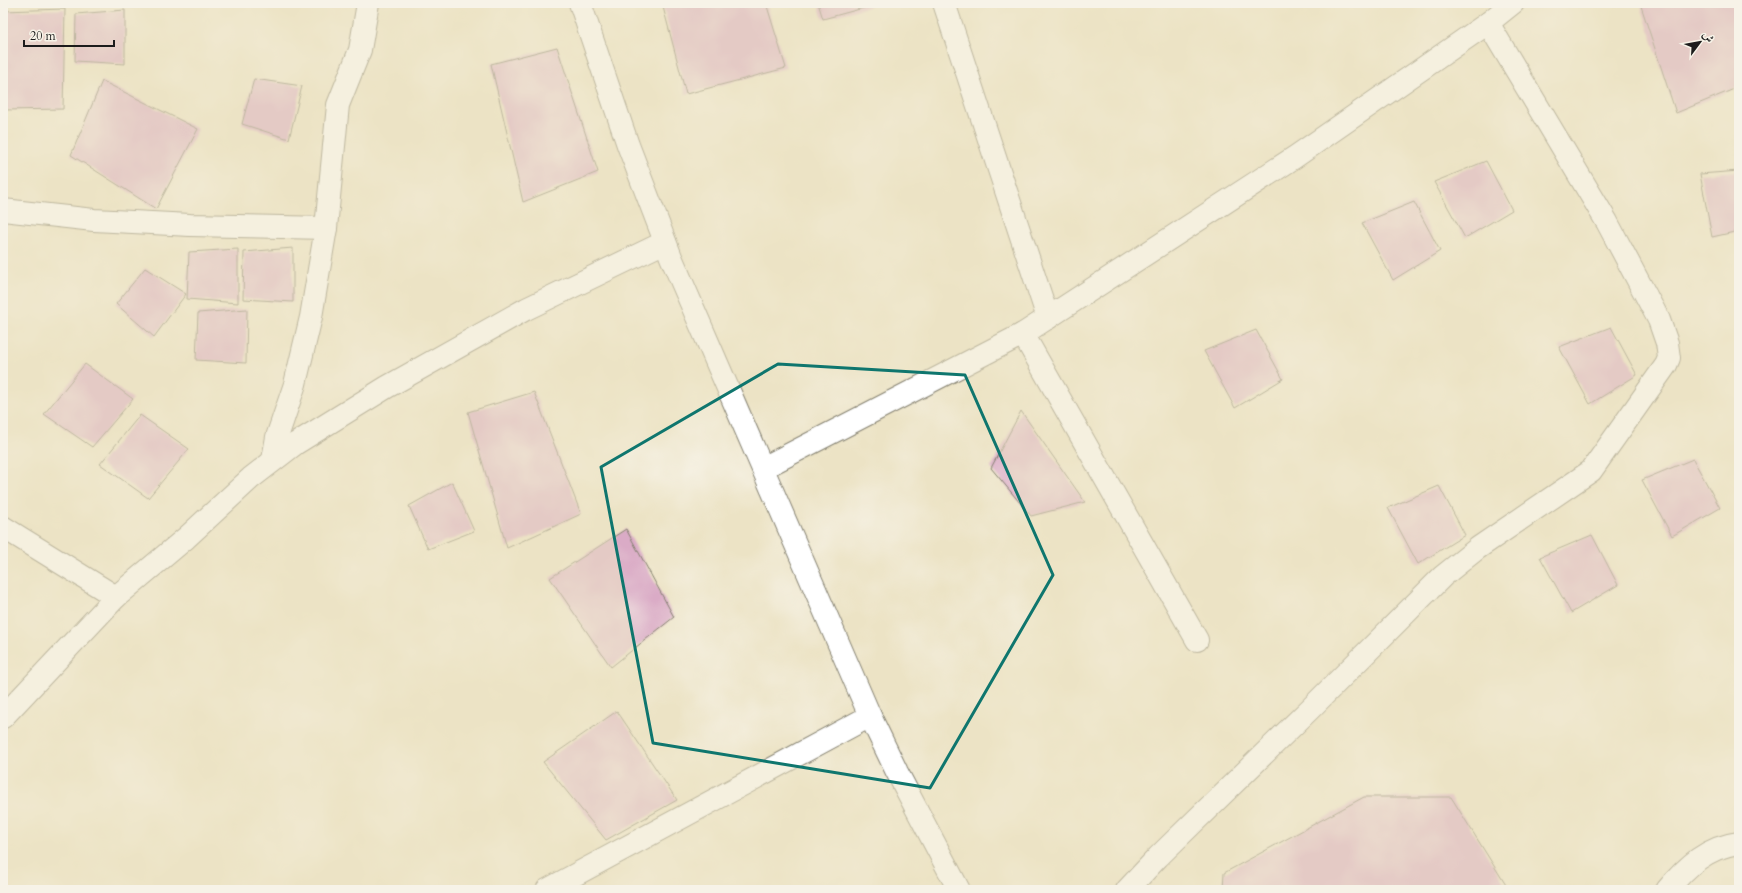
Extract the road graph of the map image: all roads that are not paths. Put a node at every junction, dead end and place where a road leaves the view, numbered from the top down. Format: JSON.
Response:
{"nodes":[{"id":1,"x":368,"y":3,"type":"edge"},
{"id":2,"x":580,"y":3,"type":"edge"},
{"id":3,"x":944,"y":3,"type":"edge"},
{"id":4,"x":1513,"y":3,"type":"edge"},
{"id":5,"x":1488,"y":23,"type":"junction"},
{"id":6,"x":3,"y":210,"type":"edge"},
{"id":7,"x":326,"y":228,"type":"junction"},
{"id":8,"x":665,"y":242,"type":"junction"},
{"id":9,"x":1048,"y":318,"type":"junction"},
{"id":10,"x":1023,"y":334,"type":"junction"},
{"id":11,"x":272,"y":460,"type":"junction"},
{"id":12,"x":763,"y":468,"type":"junction"},
{"id":13,"x":3,"y":527,"type":"edge"},
{"id":14,"x":116,"y":597,"type":"junction"},
{"id":15,"x":1197,"y":640,"type":"dead end"},
{"id":16,"x":870,"y":716,"type":"junction"},
{"id":17,"x":3,"y":717,"type":"edge"},
{"id":18,"x":1739,"y":843,"type":"edge"},
{"id":19,"x":547,"y":890,"type":"edge"},
{"id":20,"x":959,"y":890,"type":"edge"},
{"id":21,"x":1127,"y":890,"type":"edge"},
{"id":22,"x":1667,"y":890,"type":"edge"}],
"edges":[{"from":1,"to":7,"type":"street"},
{"from":2,"to":8,"type":"street"},
{"from":3,"to":9,"type":"street"},
{"from":4,"to":5,"type":"street"},
{"from":5,"to":9,"type":"street"},
{"from":5,"to":21,"type":"street"},
{"from":6,"to":7,"type":"street"},
{"from":7,"to":11,"type":"street"},
{"from":8,"to":11,"type":"street"},
{"from":8,"to":12,"type":"street"},
{"from":9,"to":10,"type":"street"},
{"from":10,"to":12,"type":"street"},
{"from":10,"to":15,"type":"street"},
{"from":11,"to":14,"type":"street"},
{"from":12,"to":16,"type":"street"},
{"from":13,"to":14,"type":"street"},
{"from":14,"to":17,"type":"street"},
{"from":16,"to":19,"type":"street"},
{"from":16,"to":20,"type":"street"},
{"from":18,"to":22,"type":"street"}]}
